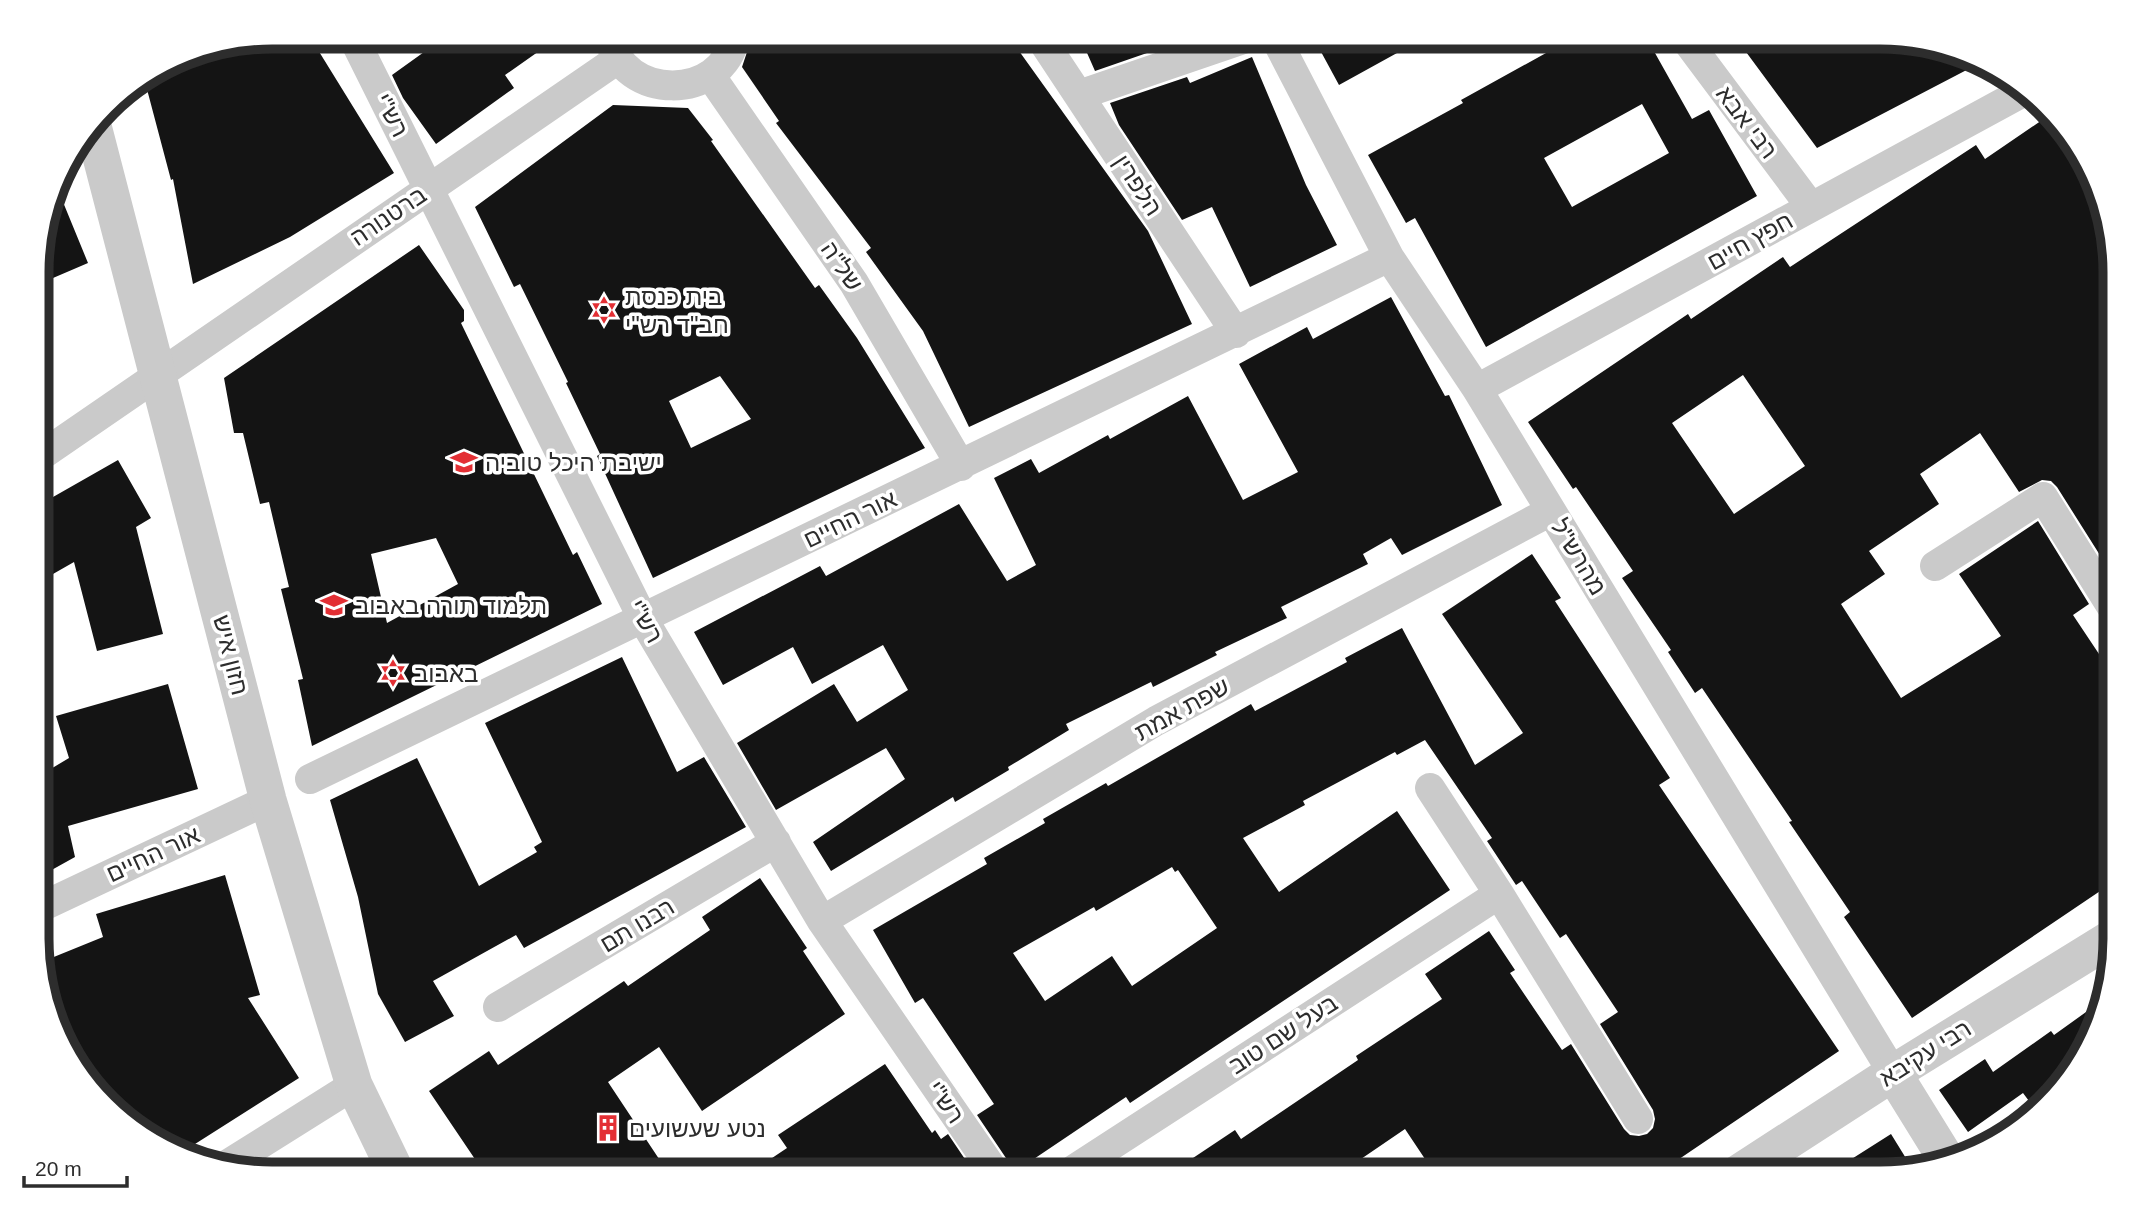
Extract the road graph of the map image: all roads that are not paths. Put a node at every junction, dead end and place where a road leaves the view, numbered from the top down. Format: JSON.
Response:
{"nodes":[{"id":1,"x":359,"y":49,"type":"edge"},
{"id":2,"x":613,"y":49,"type":"edge"},
{"id":3,"x":615,"y":49,"type":"edge"},
{"id":4,"x":730,"y":49,"type":"edge"},
{"id":5,"x":1049,"y":49,"type":"edge"},
{"id":6,"x":1214,"y":49,"type":"edge"},
{"id":7,"x":1281,"y":49,"type":"edge"},
{"id":8,"x":1693,"y":49,"type":"edge"},
{"id":9,"x":710,"y":75,"type":"junction"},
{"id":10,"x":1079,"y":95,"type":"junction"},
{"id":11,"x":2016,"y":96,"type":"edge"},
{"id":12,"x":90,"y":144,"type":"edge"},
{"id":13,"x":429,"y":189,"type":"junction"},
{"id":14,"x":1811,"y":207,"type":"junction"},
{"id":15,"x":1389,"y":257,"type":"junction"},
{"id":16,"x":1236,"y":333,"type":"junction"},
{"id":17,"x":159,"y":374,"type":"junction"},
{"id":18,"x":1477,"y":389,"type":"junction"},
{"id":19,"x":49,"y":450,"type":"edge"},
{"id":20,"x":961,"y":466,"type":"junction"},
{"id":21,"x":1551,"y":511,"type":"junction"},
{"id":22,"x":1935,"y":566,"type":"dead end"},
{"id":23,"x":2103,"y":593,"type":"edge"},
{"id":24,"x":643,"y":619,"type":"junction"},
{"id":25,"x":310,"y":779,"type":"dead end"},
{"id":26,"x":1430,"y":788,"type":"dead end"},
{"id":27,"x":268,"y":800,"type":"junction"},
{"id":28,"x":776,"y":842,"type":"junction"},
{"id":29,"x":1499,"y":894,"type":"junction"},
{"id":30,"x":49,"y":903,"type":"edge"},
{"id":31,"x":822,"y":921,"type":"junction"},
{"id":32,"x":2103,"y":943,"type":"edge"},
{"id":33,"x":498,"y":1007,"type":"dead end"},
{"id":34,"x":1893,"y":1073,"type":"junction"},
{"id":35,"x":354,"y":1085,"type":"junction"},
{"id":36,"x":1638,"y":1118,"type":"dead end"},
{"id":37,"x":1942,"y":1153,"type":"edge"},
{"id":38,"x":237,"y":1159,"type":"edge"},
{"id":39,"x":391,"y":1162,"type":"edge"},
{"id":40,"x":988,"y":1162,"type":"edge"},
{"id":41,"x":1086,"y":1162,"type":"edge"},
{"id":42,"x":1756,"y":1162,"type":"edge"}],
"edges":[{"from":1,"to":13,"type":"street","name":"רש\"י"},
{"from":2,"to":13,"type":"street","name":"ברטנורה"},
{"from":3,"to":9,"type":"street"},
{"from":4,"to":9,"type":"street"},
{"from":5,"to":10,"type":"street","name":"הלפרין"},
{"from":6,"to":10,"type":"street"},
{"from":7,"to":15,"type":"street","name":"מהרש\"ל"},
{"from":8,"to":14,"type":"street","name":"רבי אבא"},
{"from":9,"to":20,"type":"street","name":"של\"ה"},
{"from":10,"to":16,"type":"street","name":"הלפרין"},
{"from":11,"to":14,"type":"street","name":"חפץ חיים"},
{"from":12,"to":17,"type":"street","name":"חזון איש"},
{"from":13,"to":17,"type":"street","name":"ברטנורה"},
{"from":13,"to":24,"type":"street","name":"רש\"י"},
{"from":14,"to":18,"type":"street","name":"חפץ חיים"},
{"from":15,"to":16,"type":"street","name":"אור החיים"},
{"from":15,"to":18,"type":"street","name":"מהרש\"ל"},
{"from":16,"to":20,"type":"street","name":"אור החיים"},
{"from":17,"to":19,"type":"street","name":"ברטנורה"},
{"from":17,"to":27,"type":"street","name":"חזון איש"},
{"from":18,"to":21,"type":"street","name":"מהרש\"ל"},
{"from":20,"to":24,"type":"street","name":"אור החיים"},
{"from":21,"to":31,"type":"street","name":"שפת אמת"},
{"from":21,"to":34,"type":"street","name":"מהרש\"ל"},
{"from":22,"to":23,"type":"street"},
{"from":24,"to":25,"type":"street","name":"אור החיים"},
{"from":24,"to":28,"type":"street","name":"רש\"י"},
{"from":26,"to":29,"type":"street"},
{"from":27,"to":30,"type":"street","name":"אור החיים"},
{"from":27,"to":35,"type":"street","name":"חזון איש"},
{"from":28,"to":31,"type":"street","name":"רש\"י"},
{"from":28,"to":33,"type":"street","name":"רבנו תם"},
{"from":29,"to":36,"type":"street"},
{"from":29,"to":41,"type":"street","name":"בעל שם טוב"},
{"from":31,"to":40,"type":"street","name":"רש\"י"},
{"from":32,"to":34,"type":"street","name":"רבי עקיבא"},
{"from":34,"to":37,"type":"street"},
{"from":34,"to":42,"type":"street","name":"רבי עקיבא"},
{"from":35,"to":38,"type":"street"},
{"from":35,"to":39,"type":"street","name":"חזון איש"}]}
